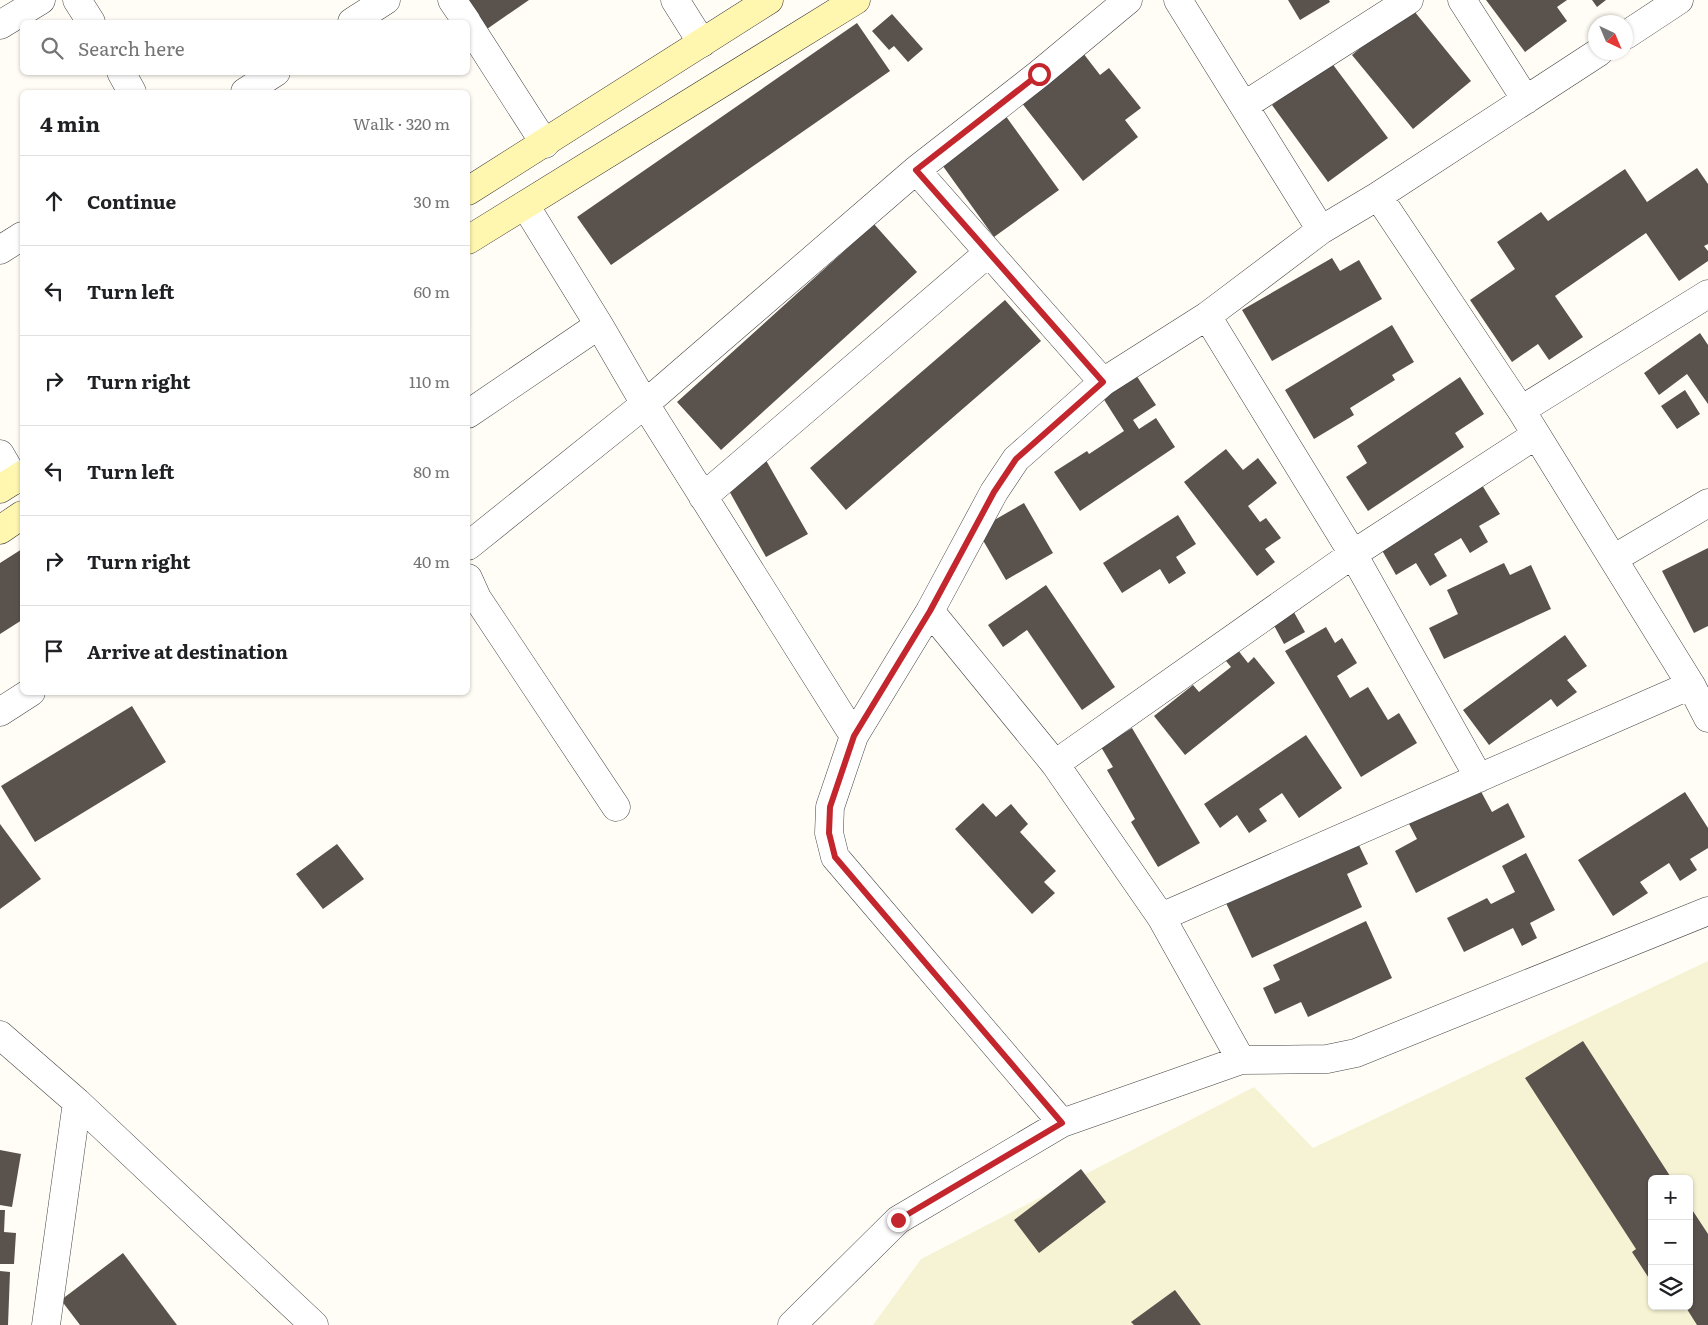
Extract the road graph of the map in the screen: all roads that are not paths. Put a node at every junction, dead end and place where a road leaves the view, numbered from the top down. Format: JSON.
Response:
{"nodes":[{"id":1,"x":41,"y":0,"type":"edge"},
{"id":2,"x":77,"y":0,"type":"edge"},
{"id":3,"x":386,"y":0,"type":"edge"},
{"id":4,"x":452,"y":0,"type":"edge"},
{"id":5,"x":675,"y":0,"type":"edge"},
{"id":6,"x":769,"y":0,"type":"edge"},
{"id":7,"x":856,"y":0,"type":"edge"},
{"id":8,"x":1128,"y":0,"type":"edge"},
{"id":9,"x":1178,"y":0,"type":"edge"},
{"id":10,"x":1409,"y":0,"type":"edge"},
{"id":11,"x":1462,"y":0,"type":"edge"},
{"id":12,"x":1679,"y":0,"type":"edge"},
{"id":13,"x":90,"y":20,"type":"edge"},
{"id":14,"x":355,"y":20,"type":"edge"},
{"id":15,"x":465,"y":20,"type":"edge"},
{"id":16,"x":0,"y":25,"type":"edge"},
{"id":17,"x":470,"y":28,"type":"edge"},
{"id":18,"x":1633,"y":30,"type":"edge"},
{"id":19,"x":702,"y":43,"type":"junction"},
{"id":20,"x":1588,"y":59,"type":"edge"},
{"id":21,"x":122,"y":75,"type":"edge"},
{"id":22,"x":271,"y":75,"type":"edge"},
{"id":23,"x":131,"y":90,"type":"edge"},
{"id":24,"x":248,"y":90,"type":"edge"},
{"id":25,"x":1526,"y":100,"type":"junction"},
{"id":26,"x":1245,"y":105,"type":"junction"},
{"id":27,"x":545,"y":144,"type":"junction"},
{"id":28,"x":916,"y":170,"type":"junction"},
{"id":29,"x":470,"y":190,"type":"edge"},
{"id":30,"x":1378,"y":196,"type":"junction"},
{"id":31,"x":525,"y":206,"type":"junction"},
{"id":32,"x":1321,"y":230,"type":"junction"},
{"id":33,"x":20,"y":237,"type":"edge"},
{"id":34,"x":470,"y":239,"type":"edge"},
{"id":35,"x":0,"y":250,"type":"edge"},
{"id":36,"x":988,"y":253,"type":"junction"},
{"id":37,"x":1708,"y":294,"type":"edge"},
{"id":38,"x":1207,"y":316,"type":"junction"},
{"id":39,"x":599,"y":325,"type":"junction"},
{"id":40,"x":1103,"y":382,"type":"junction"},
{"id":41,"x":645,"y":404,"type":"junction"},
{"id":42,"x":1521,"y":410,"type":"junction"},
{"id":43,"x":470,"y":413,"type":"edge"},
{"id":44,"x":1536,"y":435,"type":"junction"},
{"id":45,"x":0,"y":454,"type":"edge"},
{"id":46,"x":12,"y":481,"type":"edge"},
{"id":47,"x":703,"y":497,"type":"junction"},
{"id":48,"x":1708,"y":503,"type":"edge"},
{"id":49,"x":20,"y":516,"type":"edge"},
{"id":50,"x":0,"y":530,"type":"edge"},
{"id":51,"x":470,"y":544,"type":"edge"},
{"id":52,"x":1353,"y":554,"type":"junction"},
{"id":53,"x":1613,"y":559,"type":"junction"},
{"id":54,"x":470,"y":582,"type":"edge"},
{"id":55,"x":930,"y":611,"type":"junction"},
{"id":56,"x":1691,"y":685,"type":"junction"},
{"id":57,"x":26,"y":695,"type":"edge"},
{"id":58,"x":0,"y":712,"type":"edge"},
{"id":59,"x":1708,"y":718,"type":"edge"},
{"id":60,"x":854,"y":736,"type":"junction"},
{"id":61,"x":1055,"y":764,"type":"junction"},
{"id":62,"x":1479,"y":778,"type":"junction"},
{"id":63,"x":616,"y":807,"type":"dead end"},
{"id":64,"x":1708,"y":911,"type":"edge"},
{"id":65,"x":1161,"y":917,"type":"junction"},
{"id":66,"x":0,"y":1035,"type":"edge"},
{"id":67,"x":1241,"y":1060,"type":"junction"},
{"id":68,"x":77,"y":1102,"type":"junction"},
{"id":69,"x":1062,"y":1123,"type":"junction"},
{"id":70,"x":46,"y":1325,"type":"edge"},
{"id":71,"x":314,"y":1325,"type":"edge"},
{"id":72,"x":792,"y":1325,"type":"edge"}],
"edges":[{"from":1,"to":16,"type":"street"},
{"from":2,"to":13,"type":"street"},
{"from":3,"to":14,"type":"street"},
{"from":4,"to":15,"type":"street"},
{"from":5,"to":19,"type":"street"},
{"from":6,"to":19,"type":"main road"},
{"from":7,"to":31,"type":"main road"},
{"from":8,"to":28,"type":"street"},
{"from":9,"to":26,"type":"street"},
{"from":10,"to":26,"type":"street"},
{"from":11,"to":25,"type":"street"},
{"from":12,"to":18,"type":"street"},
{"from":17,"to":27,"type":"street"},
{"from":19,"to":27,"type":"main road"},
{"from":20,"to":25,"type":"street"},
{"from":21,"to":23,"type":"street"},
{"from":22,"to":24,"type":"street"},
{"from":25,"to":30,"type":"street"},
{"from":26,"to":32,"type":"street"},
{"from":27,"to":29,"type":"main road"},
{"from":28,"to":36,"type":"street"},
{"from":28,"to":41,"type":"street"},
{"from":30,"to":32,"type":"street"},
{"from":30,"to":42,"type":"street"},
{"from":31,"to":34,"type":"main road"},
{"from":31,"to":39,"type":"street"},
{"from":32,"to":38,"type":"street"},
{"from":33,"to":35,"type":"street"},
{"from":36,"to":40,"type":"street"},
{"from":36,"to":47,"type":"street"},
{"from":37,"to":42,"type":"street"},
{"from":38,"to":40,"type":"street"},
{"from":38,"to":52,"type":"street"},
{"from":39,"to":41,"type":"street"},
{"from":39,"to":43,"type":"street"},
{"from":40,"to":55,"type":"street"},
{"from":41,"to":47,"type":"street"},
{"from":41,"to":51,"type":"street"},
{"from":42,"to":44,"type":"street"},
{"from":44,"to":52,"type":"street"},
{"from":44,"to":53,"type":"street"},
{"from":45,"to":46,"type":"street"},
{"from":47,"to":60,"type":"street"},
{"from":48,"to":53,"type":"street"},
{"from":49,"to":50,"type":"main road"},
{"from":52,"to":61,"type":"street"},
{"from":52,"to":62,"type":"street"},
{"from":53,"to":56,"type":"street"},
{"from":54,"to":63,"type":"street"},
{"from":55,"to":60,"type":"street"},
{"from":55,"to":61,"type":"street"},
{"from":56,"to":59,"type":"street"},
{"from":56,"to":62,"type":"street"},
{"from":57,"to":58,"type":"street"},
{"from":60,"to":69,"type":"street"},
{"from":61,"to":65,"type":"street"},
{"from":62,"to":65,"type":"street"},
{"from":64,"to":67,"type":"street"},
{"from":65,"to":67,"type":"street"},
{"from":66,"to":68,"type":"street"},
{"from":67,"to":69,"type":"street"},
{"from":68,"to":70,"type":"street"},
{"from":68,"to":71,"type":"street"},
{"from":69,"to":72,"type":"street"}]}
